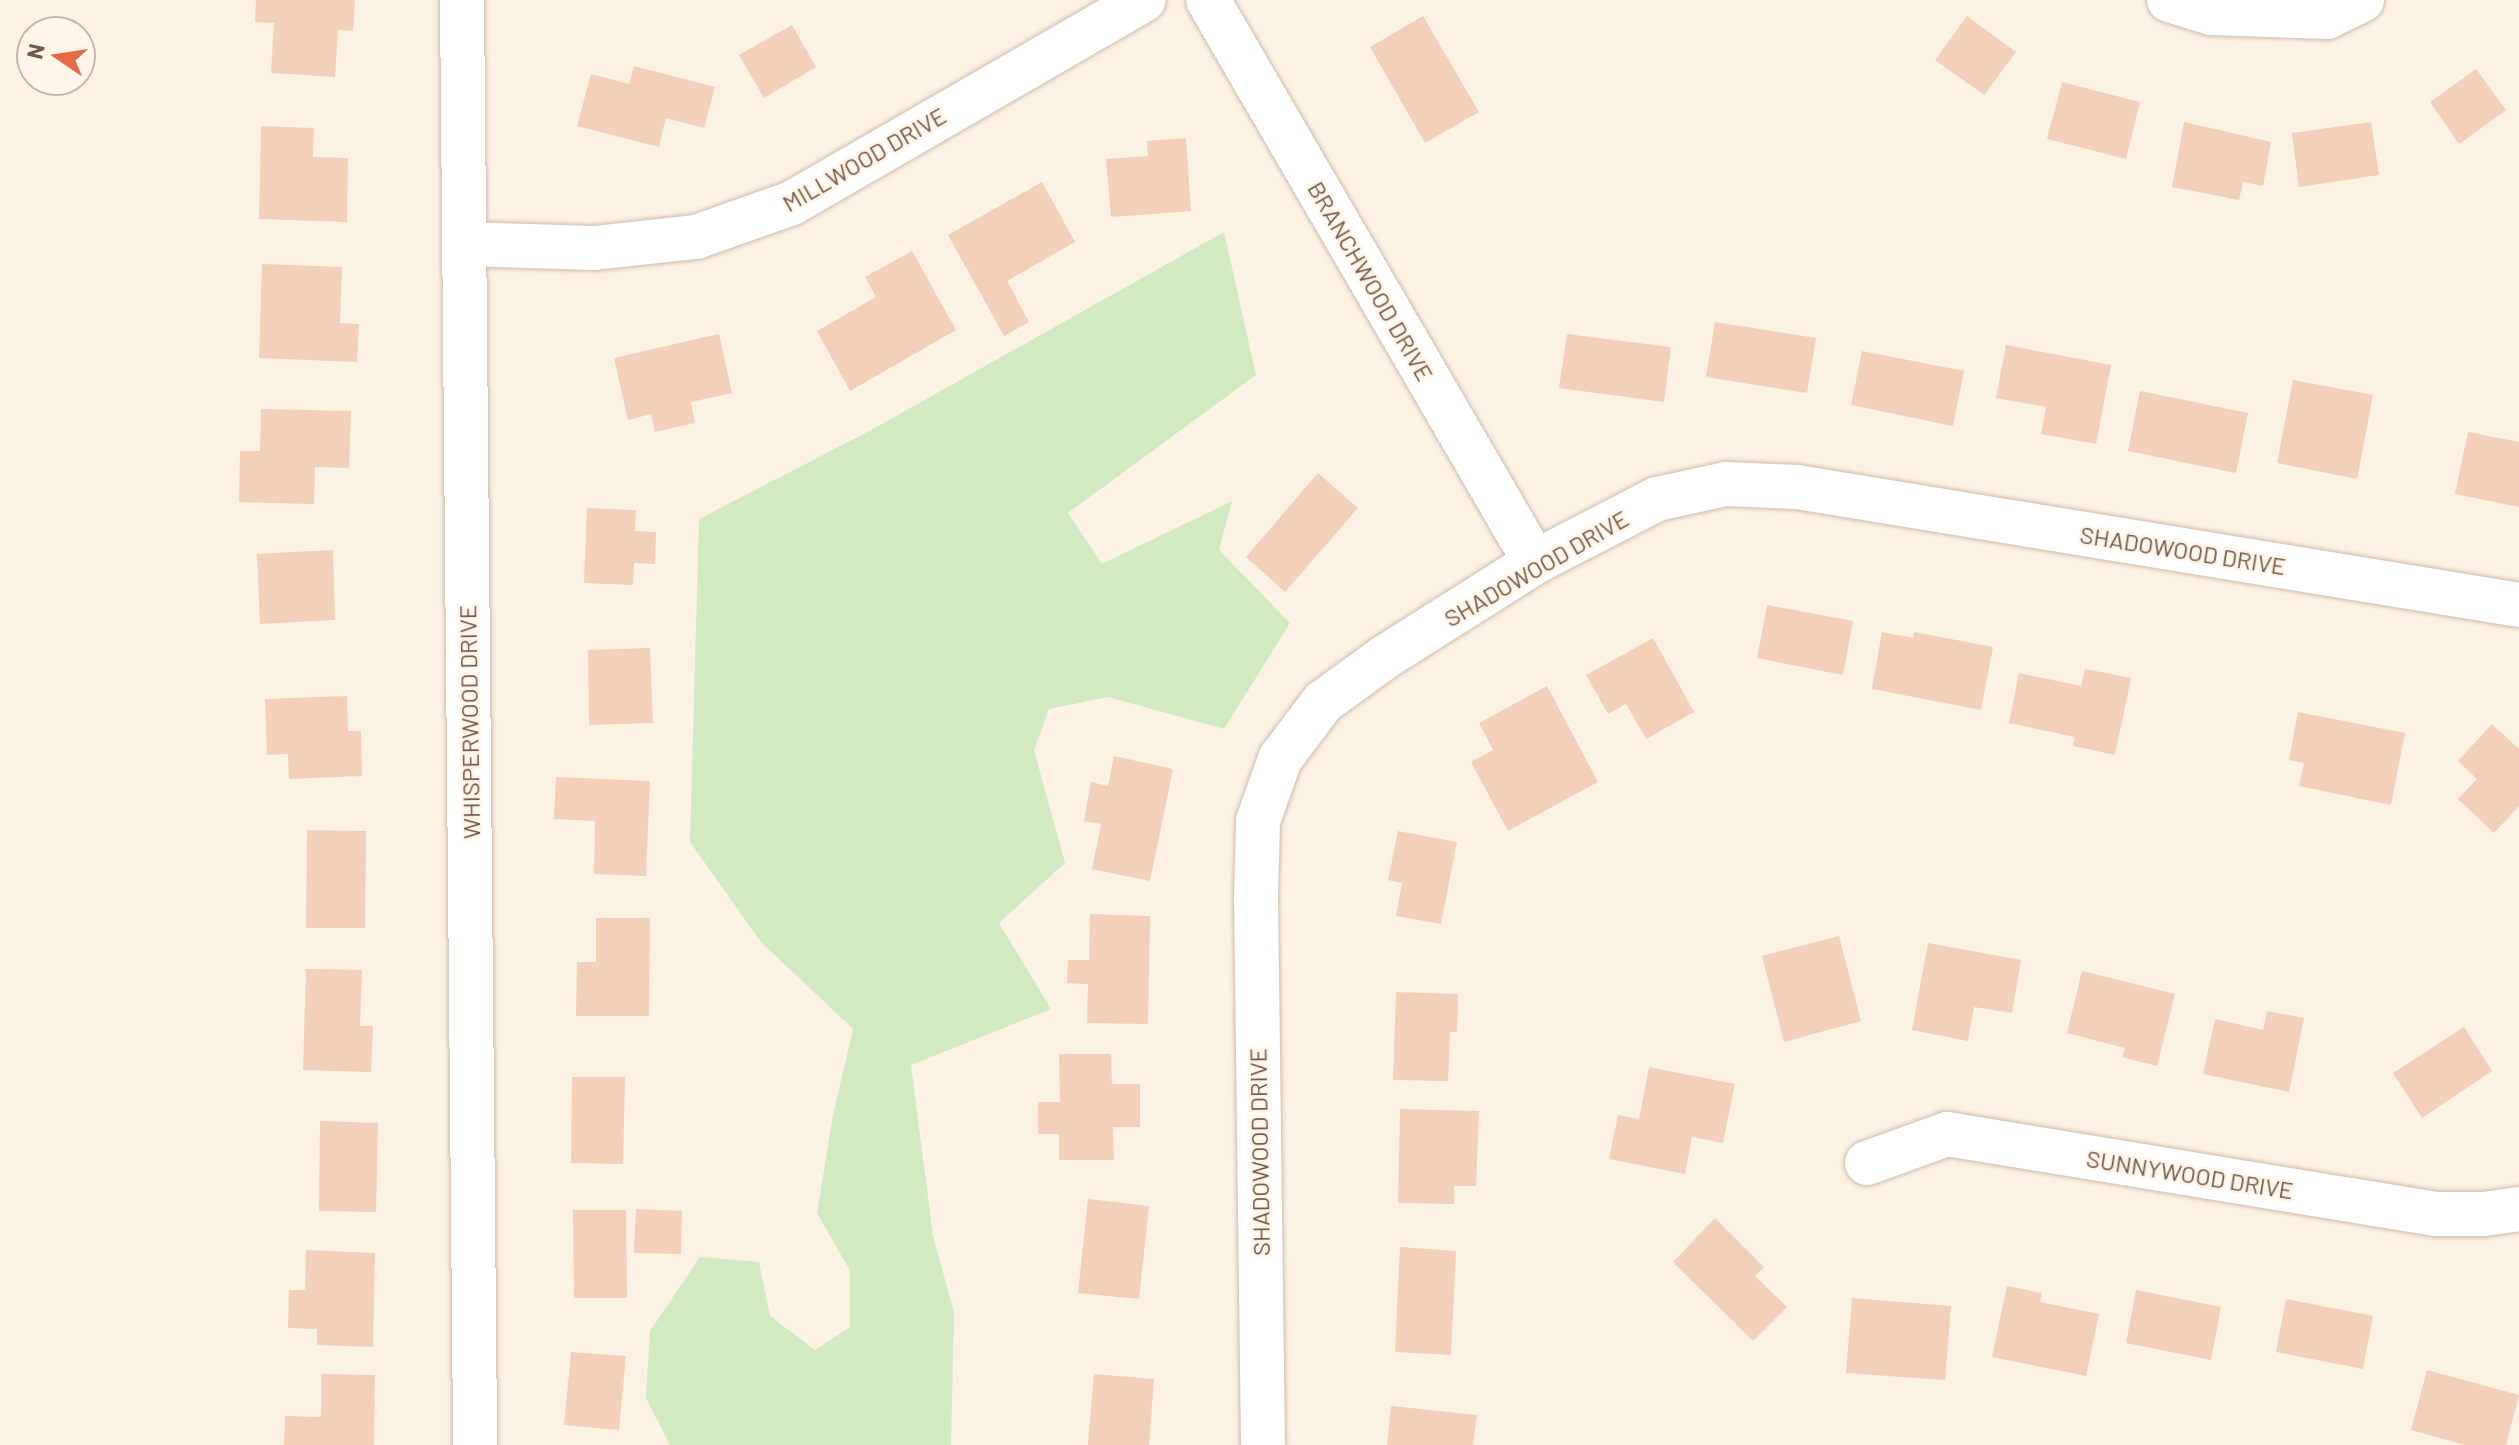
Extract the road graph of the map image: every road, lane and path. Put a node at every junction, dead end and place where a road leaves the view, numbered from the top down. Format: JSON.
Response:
{"nodes":[{"id":1,"x":462,"y":0,"type":"edge"},
{"id":2,"x":1144,"y":0,"type":"edge"},
{"id":3,"x":1208,"y":0,"type":"edge"},
{"id":4,"x":2169,"y":0,"type":"edge"},
{"id":5,"x":2362,"y":0,"type":"edge"},
{"id":6,"x":464,"y":244,"type":"junction"},
{"id":7,"x":1535,"y":562,"type":"junction"},
{"id":8,"x":2519,"y":605,"type":"edge"},
{"id":9,"x":1867,"y":1163,"type":"dead end"},
{"id":10,"x":2519,"y":1209,"type":"edge"},
{"id":11,"x":475,"y":1445,"type":"edge"},
{"id":12,"x":1263,"y":1445,"type":"edge"}],
"edges":[{"from":1,"to":6,"type":"street","name":"WHISPERWOOD DRIVE"},
{"from":2,"to":6,"type":"street","name":"MILLWOOD DRIVE"},
{"from":3,"to":7,"type":"street","name":"BRANCHWOOD DRIVE"},
{"from":4,"to":5,"type":"street"},
{"from":6,"to":11,"type":"street","name":"WHISPERWOOD DRIVE"},
{"from":7,"to":8,"type":"street","name":"SHADOWOOD DRIVE"},
{"from":7,"to":12,"type":"street","name":"SHADOWOOD DRIVE"},
{"from":9,"to":10,"type":"street","name":"SUNNYWOOD DRIVE"}]}
